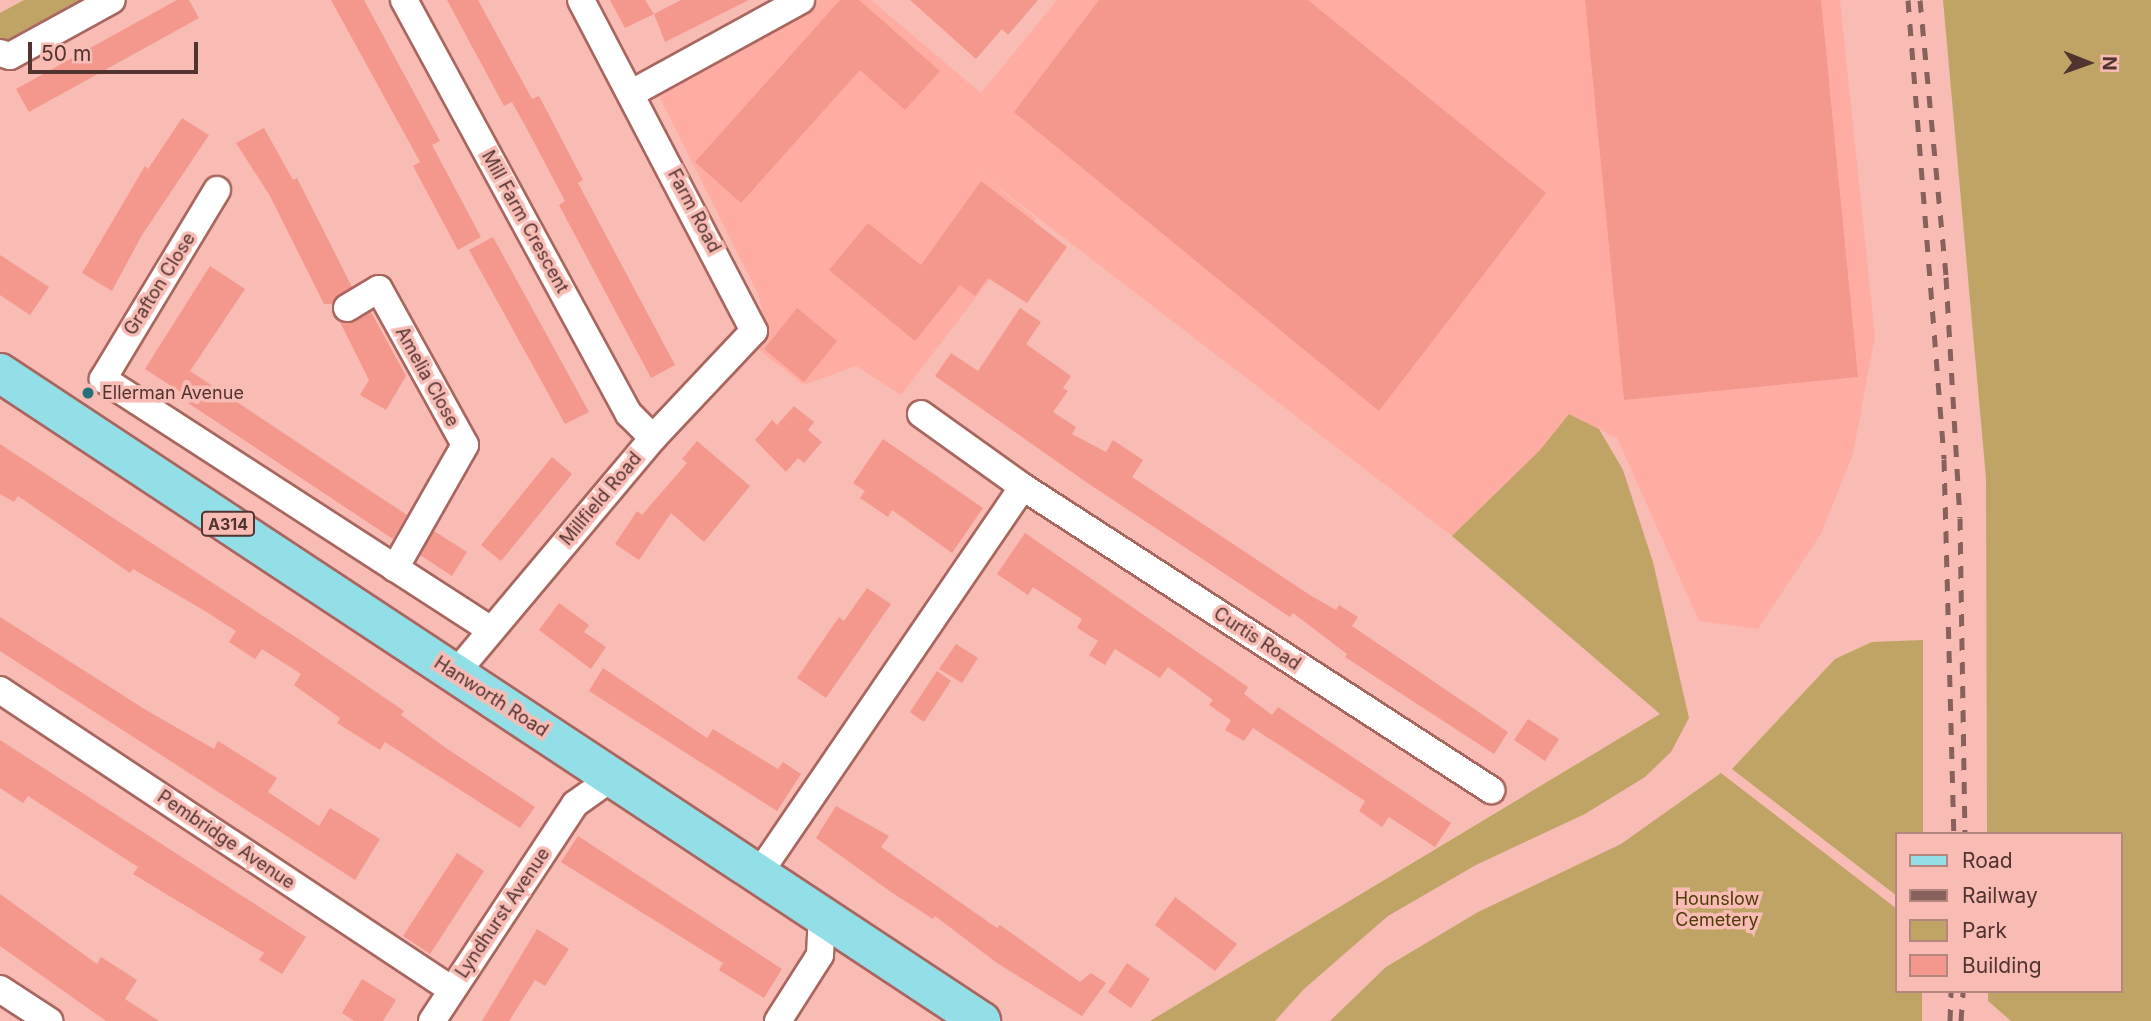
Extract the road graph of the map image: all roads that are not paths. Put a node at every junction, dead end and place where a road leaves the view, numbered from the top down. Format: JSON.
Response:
{"nodes":[{"id":1,"x":112,"y":0,"type":"edge"},
{"id":2,"x":404,"y":0,"type":"edge"},
{"id":3,"x":581,"y":0,"type":"edge"},
{"id":4,"x":801,"y":0,"type":"edge"},
{"id":5,"x":0,"y":53,"type":"edge"},
{"id":6,"x":632,"y":93,"type":"junction"},
{"id":7,"x":218,"y":190,"type":"dead end"},
{"id":8,"x":347,"y":308,"type":"dead end"},
{"id":9,"x":754,"y":331,"type":"joint"},
{"id":10,"x":0,"y":373,"type":"edge"},
{"id":11,"x":921,"y":414,"type":"dead end"},
{"id":12,"x":653,"y":439,"type":"junction"},
{"id":13,"x":1023,"y":487,"type":"junction"},
{"id":14,"x":395,"y":568,"type":"junction"},
{"id":15,"x":490,"y":629,"type":"junction"},
{"id":16,"x":455,"y":674,"type":"junction"},
{"id":17,"x":0,"y":690,"type":"edge"},
{"id":18,"x":579,"y":754,"type":"junction"},
{"id":19,"x":613,"y":777,"type":"junction"},
{"id":20,"x":1491,"y":790,"type":"dead end"},
{"id":21,"x":575,"y":804,"type":"junction"},
{"id":22,"x":760,"y":872,"type":"junction"},
{"id":23,"x":822,"y":914,"type":"junction"},
{"id":24,"x":860,"y":940,"type":"junction"},
{"id":25,"x":821,"y":955,"type":"junction"},
{"id":26,"x":0,"y":989,"type":"edge"},
{"id":27,"x":452,"y":990,"type":"junction"},
{"id":28,"x":49,"y":1021,"type":"edge"},
{"id":29,"x":432,"y":1021,"type":"edge"},
{"id":30,"x":778,"y":1021,"type":"edge"},
{"id":31,"x":982,"y":1021,"type":"edge"}],
"edges":[{"from":1,"to":5,"type":"street"},
{"from":2,"to":12,"type":"street","name":"Mill Farm Crescent"},
{"from":3,"to":6,"type":"street","name":"Farm Road"},
{"from":4,"to":6,"type":"street"},
{"from":6,"to":9,"type":"street","name":"Farm Road"},
{"from":7,"to":14,"type":"street","name":"Grafton Close"},
{"from":8,"to":14,"type":"street","name":"Amelia Close"},
{"from":9,"to":12,"type":"street","name":"Millfield Road"},
{"from":10,"to":16,"type":"main road","name":"Hanworth Road","number":"A314"},
{"from":11,"to":13,"type":"street","name":"Curtis Road"},
{"from":12,"to":15,"type":"street","name":"Millfield Road"},
{"from":13,"to":20,"type":"street","name":"Curtis Road"},
{"from":13,"to":22,"type":"street"},
{"from":14,"to":15,"type":"street"},
{"from":15,"to":16,"type":"street","name":"Millfield Road"},
{"from":16,"to":18,"type":"main road","name":"Hanworth Road","number":"A314"},
{"from":17,"to":27,"type":"street","name":"Pembridge Avenue"},
{"from":18,"to":19,"type":"main road","name":"Hanworth Road","number":"A314"},
{"from":18,"to":21,"type":"street","name":"Lyndhurst Avenue"},
{"from":19,"to":21,"type":"street","name":"Lyndhurst Avenue"},
{"from":19,"to":22,"type":"main road","name":"Hanworth Road","number":"A314"},
{"from":21,"to":27,"type":"street","name":"Lyndhurst Avenue"},
{"from":22,"to":23,"type":"main road","name":"Hanworth Road","number":"A314"},
{"from":23,"to":24,"type":"main road","name":"Hanworth Road","number":"A314"},
{"from":23,"to":25,"type":"street"},
{"from":24,"to":25,"type":"street"},
{"from":24,"to":31,"type":"main road","name":"Hanworth Road","number":"A314"},
{"from":25,"to":30,"type":"street"},
{"from":26,"to":28,"type":"street"},
{"from":27,"to":29,"type":"street","name":"Lyndhurst Avenue"}]}
